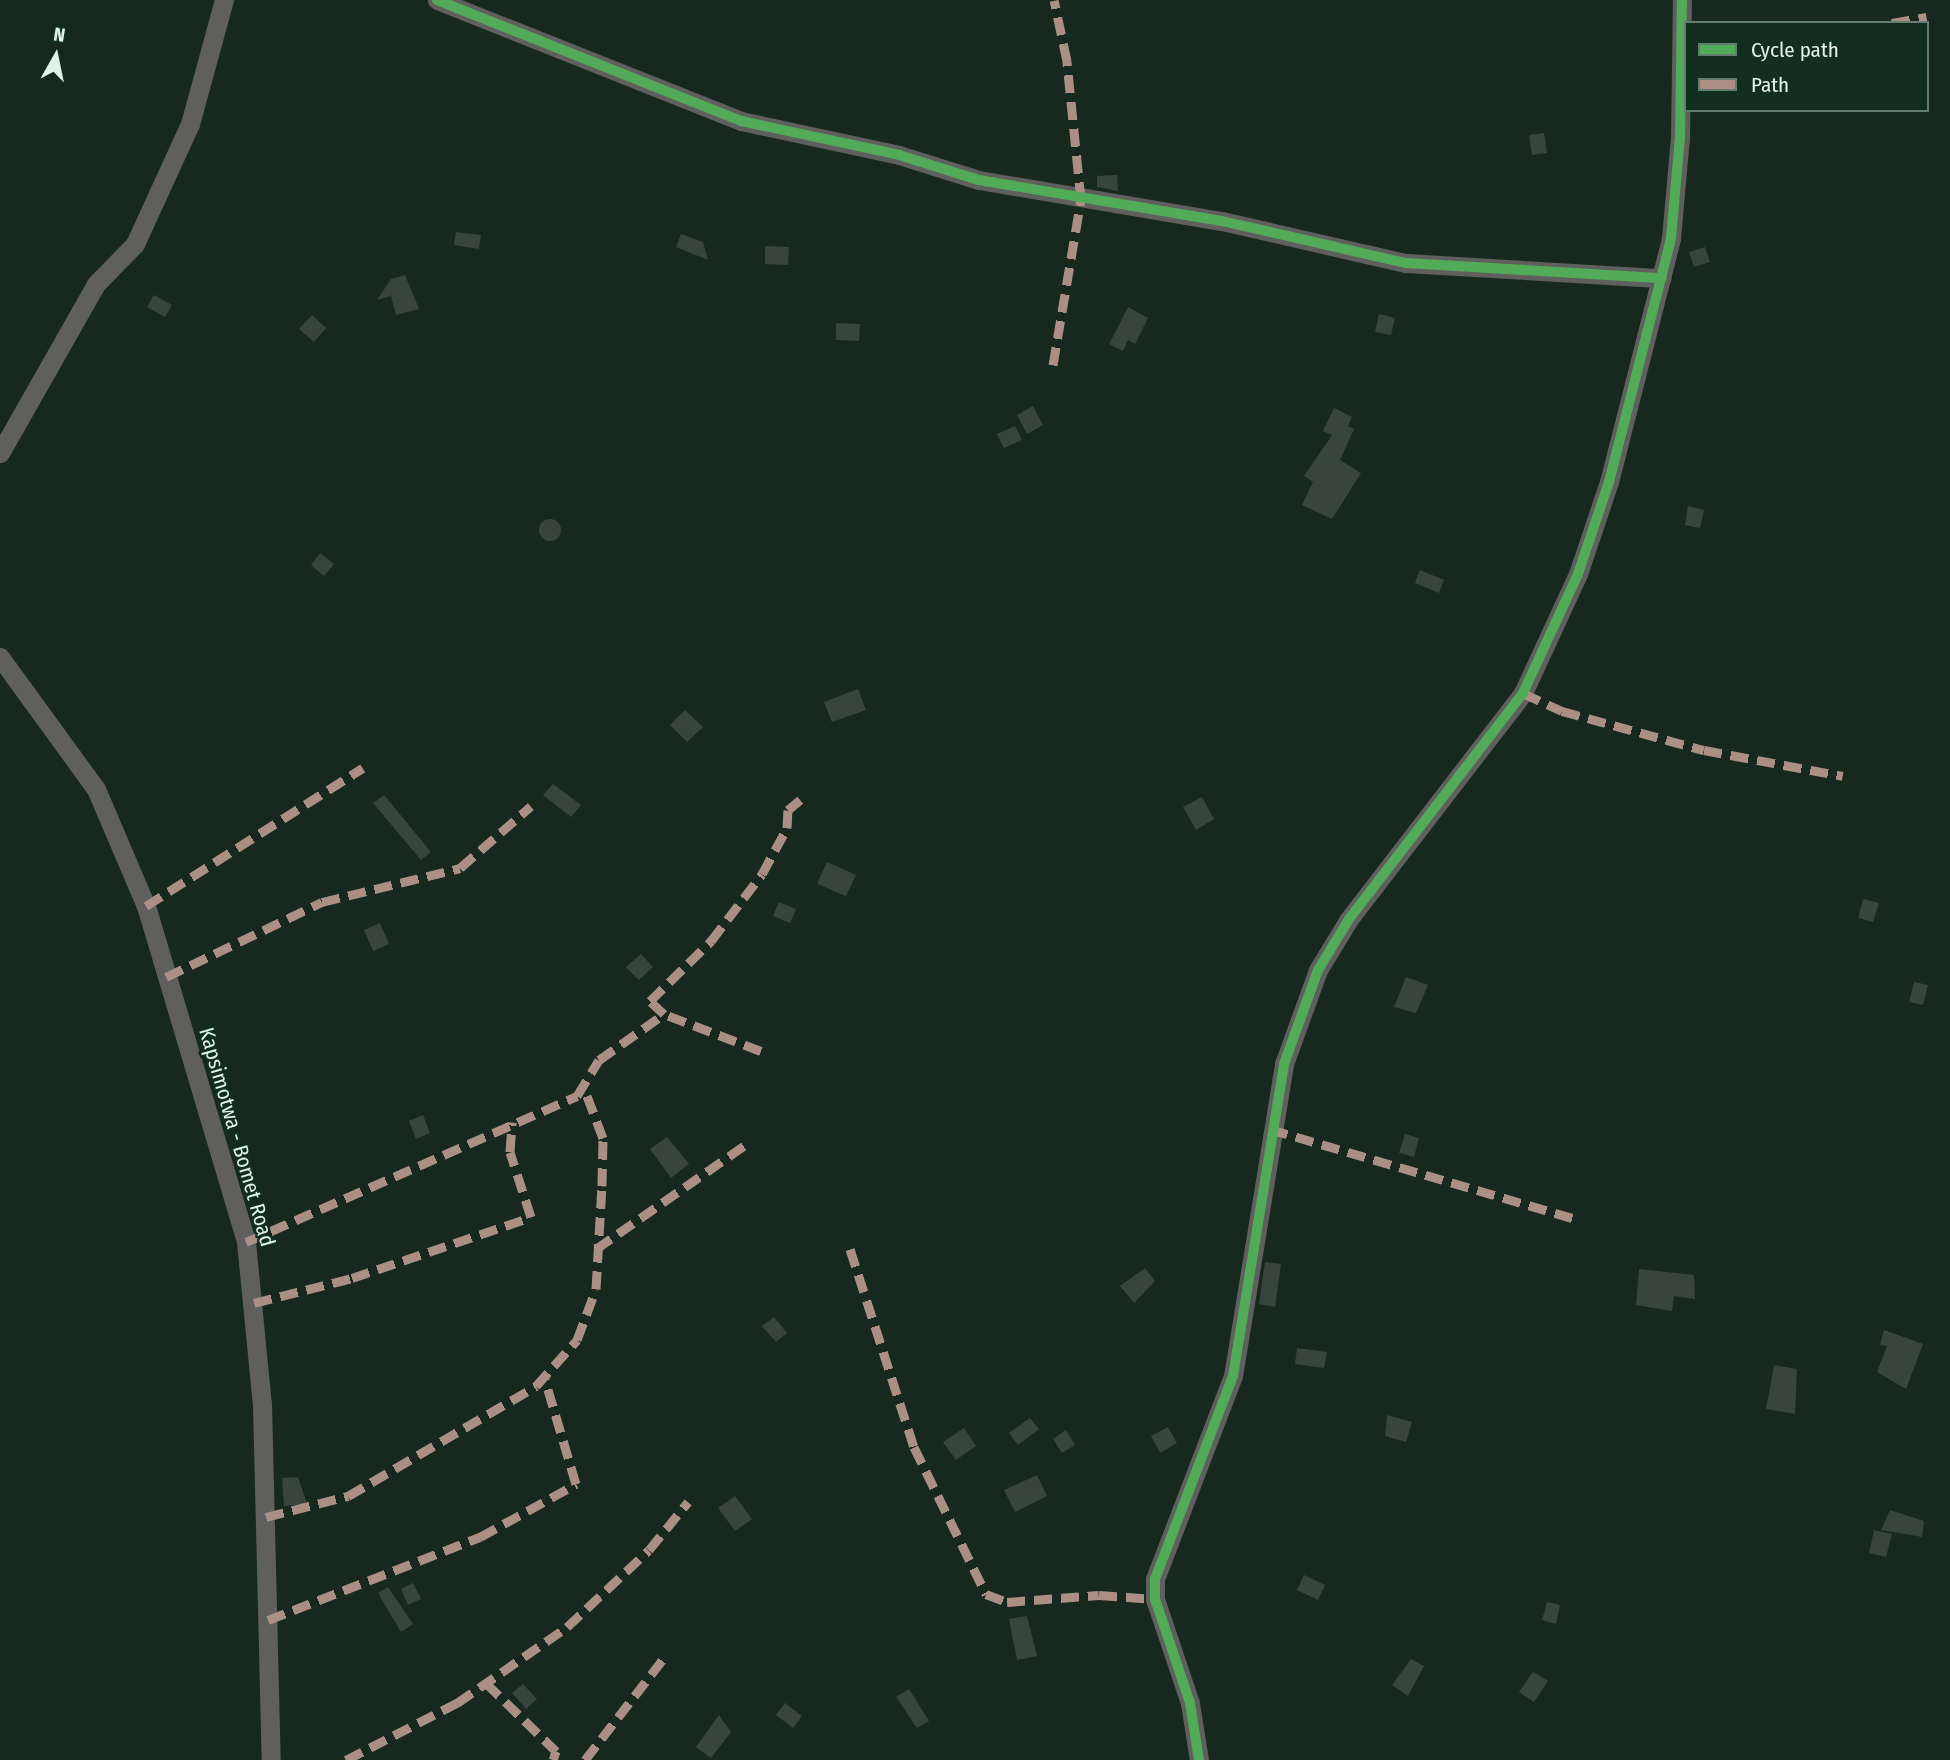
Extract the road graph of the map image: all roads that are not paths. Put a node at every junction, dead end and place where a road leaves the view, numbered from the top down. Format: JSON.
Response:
{"nodes":[{"id":1,"x":224,"y":0,"type":"edge"},
{"id":2,"x":437,"y":0,"type":"edge"},
{"id":3,"x":1682,"y":0,"type":"edge"},
{"id":4,"x":1662,"y":278,"type":"junction"},
{"id":5,"x":0,"y":453,"type":"edge"},
{"id":6,"x":0,"y":657,"type":"edge"},
{"id":7,"x":271,"y":1760,"type":"edge"},
{"id":8,"x":1199,"y":1760,"type":"edge"}],
"edges":[{"from":1,"to":5,"type":"street"},
{"from":2,"to":4,"type":"street"},
{"from":3,"to":4,"type":"street"},
{"from":4,"to":8,"type":"street"},
{"from":6,"to":7,"type":"street","name":"Kapsimotwa - Bomet Road"}]}
